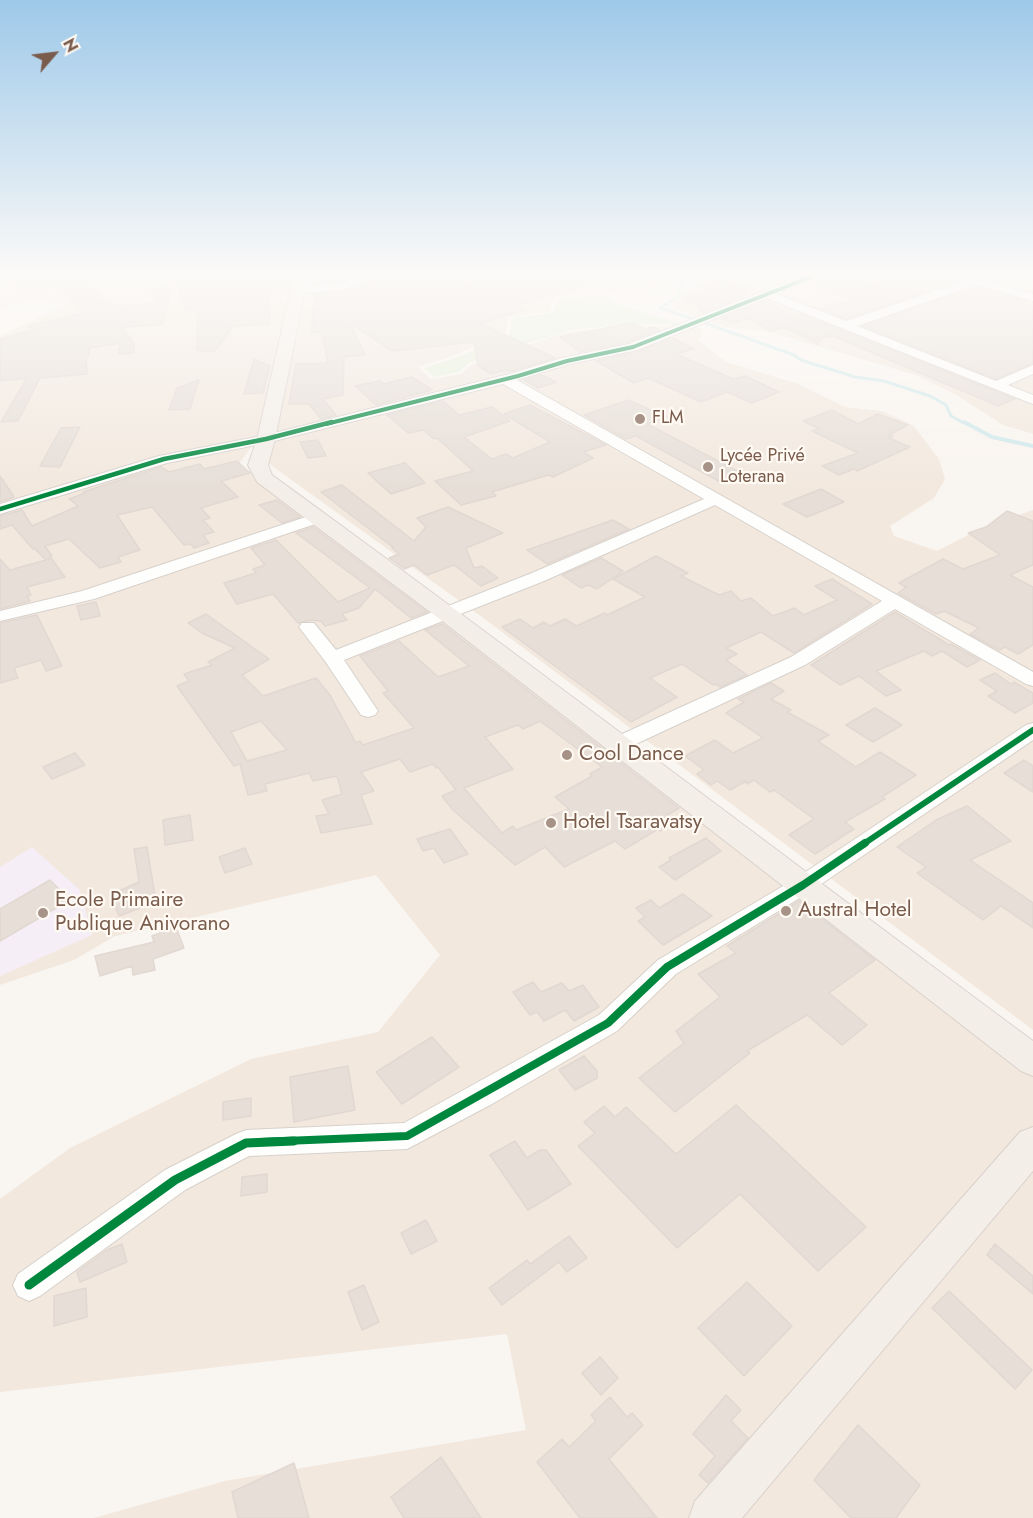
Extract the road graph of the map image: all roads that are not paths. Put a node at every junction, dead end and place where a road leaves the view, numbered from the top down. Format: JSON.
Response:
{"nodes":[{"id":1,"x":286,"y":347,"type":"edge"},
{"id":2,"x":633,"y":347,"type":"edge"},
{"id":3,"x":898,"y":347,"type":"edge"},
{"id":4,"x":1033,"y":369,"type":"edge"},
{"id":5,"x":505,"y":379,"type":"junction"},
{"id":6,"x":998,"y":385,"type":"junction"},
{"id":7,"x":1033,"y":400,"type":"edge"},
{"id":8,"x":266,"y":439,"type":"junction"},
{"id":9,"x":714,"y":500,"type":"junction"},
{"id":10,"x":0,"y":509,"type":"edge"},
{"id":11,"x":318,"y":518,"type":"junction"},
{"id":12,"x":894,"y":602,"type":"junction"},
{"id":13,"x":445,"y":612,"type":"junction"},
{"id":14,"x":0,"y":616,"type":"edge"},
{"id":15,"x":308,"y":627,"type":"dead end"},
{"id":16,"x":333,"y":658,"type":"junction"},
{"id":17,"x":1033,"y":680,"type":"edge"},
{"id":18,"x":368,"y":711,"type":"dead end"},
{"id":19,"x":1033,"y":730,"type":"edge"},
{"id":20,"x":616,"y":745,"type":"junction"},
{"id":21,"x":802,"y":885,"type":"junction"},
{"id":22,"x":1033,"y":1061,"type":"edge"},
{"id":23,"x":1033,"y":1144,"type":"edge"},
{"id":24,"x":29,"y":1285,"type":"dead end"},
{"id":25,"x":722,"y":1514,"type":"edge"}],
"edges":[{"from":1,"to":8,"type":"main road"},
{"from":2,"to":5,"type":"street"},
{"from":3,"to":6,"type":"street"},
{"from":4,"to":6,"type":"street"},
{"from":5,"to":8,"type":"street"},
{"from":5,"to":9,"type":"street"},
{"from":6,"to":7,"type":"street"},
{"from":8,"to":10,"type":"street"},
{"from":8,"to":11,"type":"main road"},
{"from":9,"to":12,"type":"street"},
{"from":9,"to":13,"type":"street"},
{"from":11,"to":13,"type":"main road"},
{"from":11,"to":14,"type":"street"},
{"from":12,"to":17,"type":"street"},
{"from":12,"to":20,"type":"street"},
{"from":13,"to":16,"type":"street"},
{"from":13,"to":20,"type":"main road"},
{"from":15,"to":16,"type":"street"},
{"from":16,"to":18,"type":"street"},
{"from":19,"to":21,"type":"street"},
{"from":20,"to":21,"type":"main road"},
{"from":21,"to":22,"type":"main road"},
{"from":21,"to":24,"type":"street"},
{"from":23,"to":25,"type":"main road"}]}
